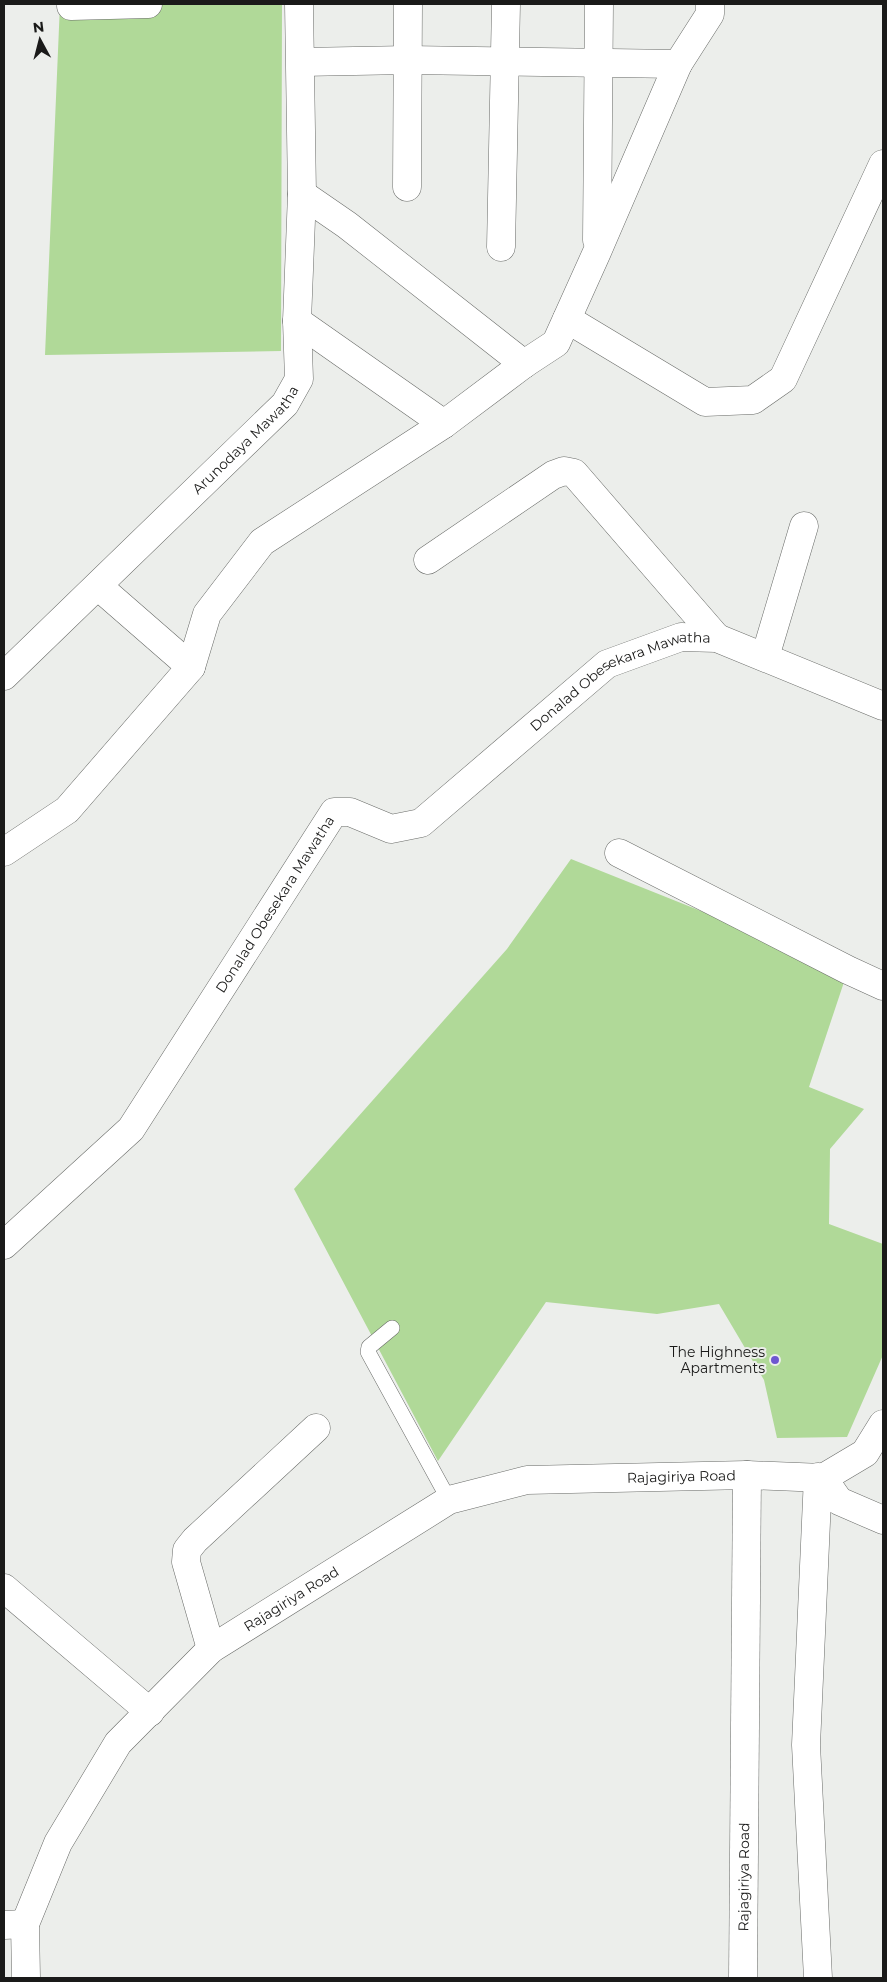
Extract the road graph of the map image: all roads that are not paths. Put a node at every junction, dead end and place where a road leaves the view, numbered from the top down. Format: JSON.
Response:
{"nodes":[{"id":1,"x":148,"y":4,"type":"edge"},
{"id":2,"x":299,"y":4,"type":"edge"},
{"id":3,"x":408,"y":4,"type":"edge"},
{"id":4,"x":506,"y":4,"type":"edge"},
{"id":5,"x":599,"y":4,"type":"edge"},
{"id":6,"x":710,"y":4,"type":"edge"},
{"id":7,"x":71,"y":6,"type":"dead end"},
{"id":8,"x":408,"y":60,"type":"junction"},
{"id":9,"x":506,"y":61,"type":"junction"},
{"id":10,"x":301,"y":62,"type":"junction"},
{"id":11,"x":599,"y":63,"type":"junction"},
{"id":12,"x":678,"y":64,"type":"junction"},
{"id":13,"x":883,"y":164,"type":"edge"},
{"id":14,"x":407,"y":187,"type":"dead end"},
{"id":15,"x":302,"y":194,"type":"junction"},
{"id":16,"x":501,"y":247,"type":"dead end"},
{"id":17,"x":597,"y":252,"type":"junction"},
{"id":18,"x":567,"y":319,"type":"junction"},
{"id":19,"x":297,"y":321,"type":"junction"},
{"id":20,"x":524,"y":364,"type":"junction"},
{"id":21,"x":444,"y":424,"type":"junction"},
{"id":22,"x":804,"y":526,"type":"dead end"},
{"id":23,"x":428,"y":560,"type":"dead end"},
{"id":24,"x":98,"y":586,"type":"junction"},
{"id":25,"x":717,"y":638,"type":"junction"},
{"id":26,"x":765,"y":657,"type":"junction"},
{"id":27,"x":191,"y":667,"type":"junction"},
{"id":28,"x":4,"y":676,"type":"edge"},
{"id":29,"x":883,"y":706,"type":"edge"},
{"id":30,"x":4,"y":852,"type":"edge"},
{"id":31,"x":619,"y":853,"type":"dead end"},
{"id":32,"x":883,"y":986,"type":"edge"},
{"id":33,"x":4,"y":1245,"type":"edge"},
{"id":34,"x":392,"y":1328,"type":"dead end"},
{"id":35,"x":883,"y":1424,"type":"edge"},
{"id":36,"x":316,"y":1428,"type":"dead end"},
{"id":37,"x":747,"y":1475,"type":"junction"},
{"id":38,"x":820,"y":1478,"type":"junction"},
{"id":39,"x":450,"y":1500,"type":"junction"},
{"id":40,"x":883,"y":1520,"type":"edge"},
{"id":41,"x":4,"y":1588,"type":"edge"},
{"id":42,"x":211,"y":1649,"type":"junction"},
{"id":43,"x":150,"y":1712,"type":"junction"},
{"id":44,"x":15,"y":1925,"type":"edge"},
{"id":45,"x":26,"y":1978,"type":"edge"},
{"id":46,"x":743,"y":1978,"type":"edge"},
{"id":47,"x":818,"y":1978,"type":"edge"}],
"edges":[{"from":1,"to":7,"type":"street"},
{"from":2,"to":10,"type":"street","name":"Arunodaya Mawatha"},
{"from":3,"to":8,"type":"street"},
{"from":4,"to":9,"type":"street"},
{"from":5,"to":11,"type":"street"},
{"from":6,"to":12,"type":"street"},
{"from":8,"to":9,"type":"street"},
{"from":8,"to":10,"type":"street"},
{"from":8,"to":14,"type":"street"},
{"from":9,"to":11,"type":"street"},
{"from":9,"to":16,"type":"street"},
{"from":10,"to":15,"type":"street","name":"Arunodaya Mawatha"},
{"from":11,"to":12,"type":"street"},
{"from":11,"to":17,"type":"street"},
{"from":12,"to":17,"type":"street"},
{"from":13,"to":18,"type":"street"},
{"from":15,"to":19,"type":"street","name":"Arunodaya Mawatha"},
{"from":15,"to":20,"type":"street"},
{"from":17,"to":18,"type":"street"},
{"from":18,"to":20,"type":"street"},
{"from":19,"to":21,"type":"street"},
{"from":19,"to":24,"type":"street","name":"Arunodaya Mawatha"},
{"from":20,"to":21,"type":"street"},
{"from":21,"to":27,"type":"street"},
{"from":22,"to":26,"type":"street"},
{"from":23,"to":25,"type":"street"},
{"from":24,"to":27,"type":"street"},
{"from":24,"to":28,"type":"street","name":"Arunodaya Mawatha"},
{"from":25,"to":26,"type":"street","name":"Donalad Obesekara Mawatha"},
{"from":25,"to":33,"type":"street","name":"Donalad Obesekara Mawatha"},
{"from":26,"to":29,"type":"street","name":"Donalad Obesekara Mawatha"},
{"from":27,"to":30,"type":"street"},
{"from":31,"to":32,"type":"street"},
{"from":34,"to":39,"type":"lane"},
{"from":35,"to":38,"type":"street"},
{"from":36,"to":42,"type":"street"},
{"from":37,"to":38,"type":"street","name":"Rajagiriya Road"},
{"from":37,"to":39,"type":"street","name":"Rajagiriya Road"},
{"from":37,"to":46,"type":"street","name":"Rajagiriya Road"},
{"from":38,"to":40,"type":"street"},
{"from":38,"to":47,"type":"street"},
{"from":39,"to":42,"type":"street","name":"Rajagiriya Road"},
{"from":41,"to":43,"type":"street"},
{"from":42,"to":43,"type":"street","name":"Rajagiriya Road"},
{"from":43,"to":44,"type":"street","name":"Rajagiriya Road"},
{"from":44,"to":45,"type":"street","name":"Rajagiriya Road"}]}
